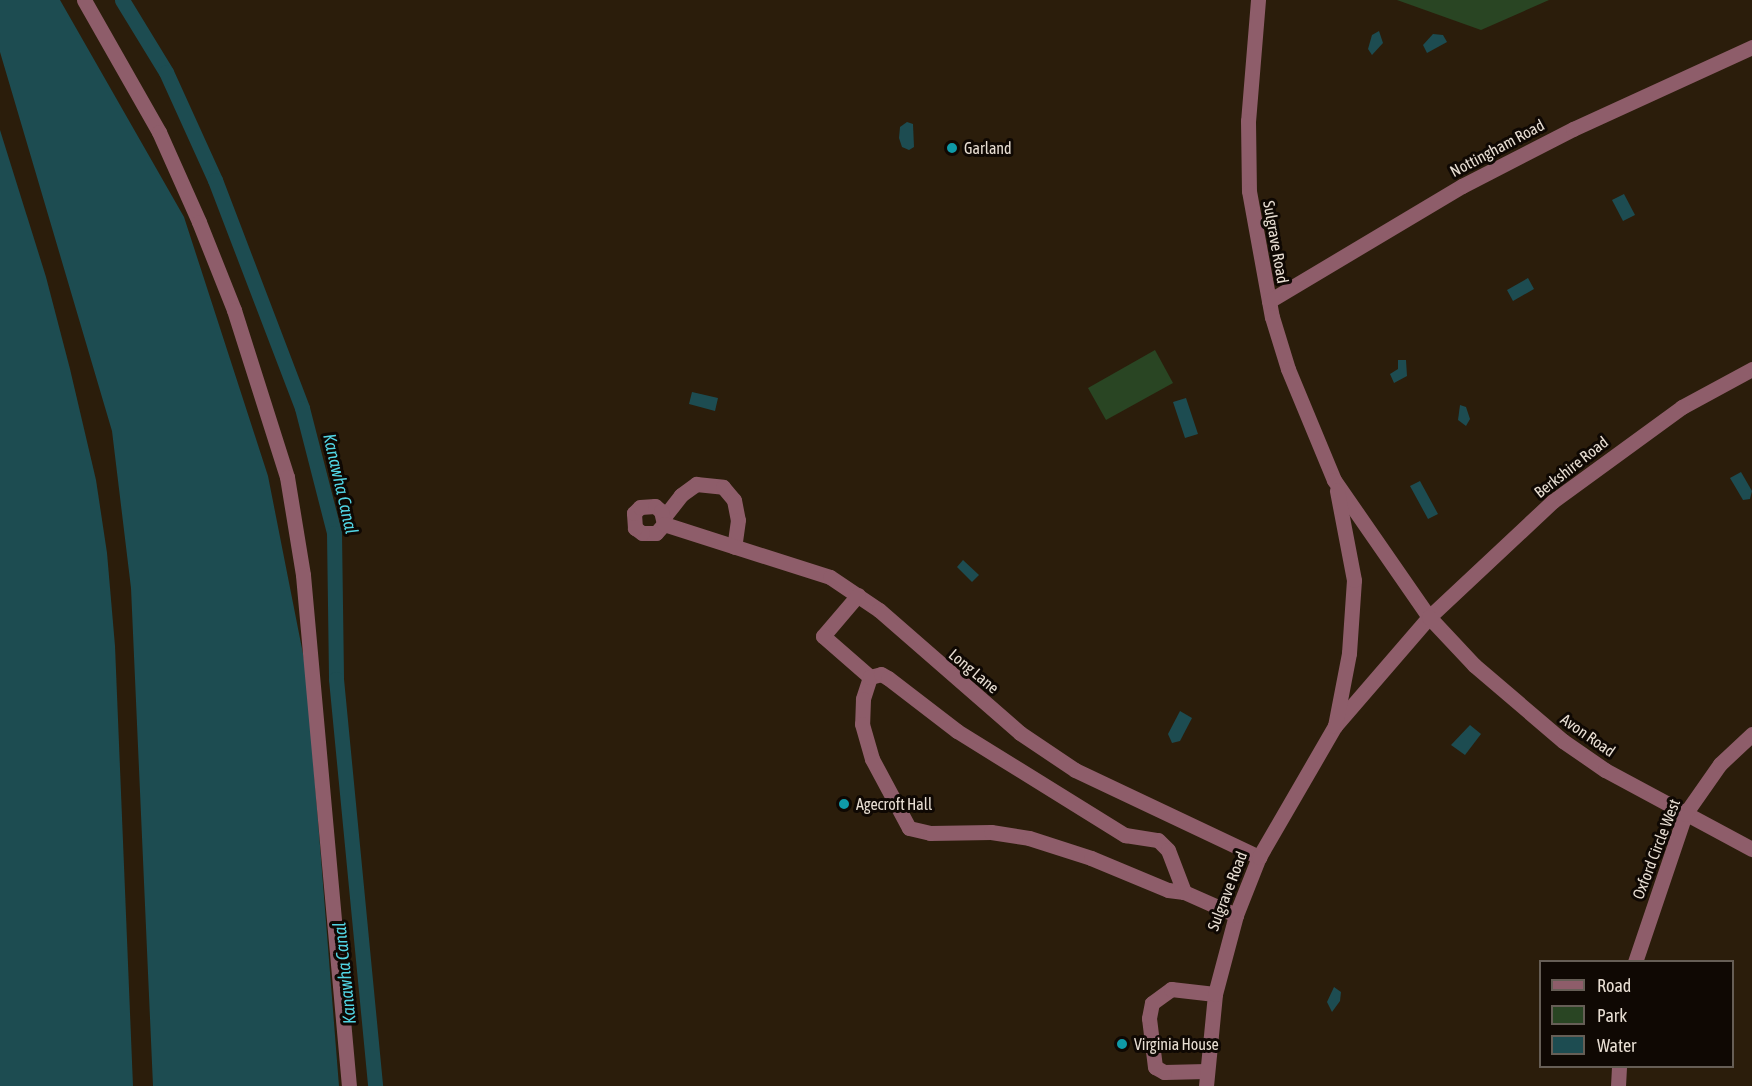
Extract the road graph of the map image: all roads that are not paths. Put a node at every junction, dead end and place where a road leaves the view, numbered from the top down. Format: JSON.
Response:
{"nodes":[{"id":1,"x":84,"y":0,"type":"edge"},
{"id":2,"x":1258,"y":0,"type":"edge"},
{"id":3,"x":1752,"y":47,"type":"edge"},
{"id":4,"x":1269,"y":301,"type":"junction"},
{"id":5,"x":1752,"y":369,"type":"edge"},
{"id":6,"x":1334,"y":480,"type":"junction"},
{"id":7,"x":734,"y":547,"type":"junction"},
{"id":8,"x":858,"y":595,"type":"junction"},
{"id":9,"x":1429,"y":617,"type":"junction"},
{"id":10,"x":870,"y":677,"type":"junction"},
{"id":11,"x":1335,"y":726,"type":"junction"},
{"id":12,"x":1752,"y":734,"type":"edge"},
{"id":13,"x":1685,"y":814,"type":"junction"},
{"id":14,"x":1752,"y":849,"type":"edge"},
{"id":15,"x":1259,"y":857,"type":"junction"},
{"id":16,"x":1184,"y":892,"type":"junction"},
{"id":17,"x":1236,"y":915,"type":"junction"},
{"id":18,"x":1636,"y":960,"type":"edge"},
{"id":19,"x":1215,"y":994,"type":"junction"},
{"id":20,"x":1619,"y":1068,"type":"edge"},
{"id":21,"x":1206,"y":1078,"type":"edge"},
{"id":22,"x":349,"y":1086,"type":"edge"},
{"id":23,"x":1618,"y":1086,"type":"edge"}],
"edges":[{"from":1,"to":22,"type":"street"},
{"from":2,"to":4,"type":"street","name":"Sulgrave Road"},
{"from":3,"to":4,"type":"street","name":"Nottingham Road"},
{"from":4,"to":6,"type":"street","name":"Sulgrave Road"},
{"from":5,"to":9,"type":"street","name":"Berkshire Road"},
{"from":6,"to":9,"type":"street","name":"Sulgrave Road"},
{"from":6,"to":11,"type":"street","name":"Sulgrave Road"},
{"from":7,"to":7,"type":"street","name":"Long Lane"},
{"from":7,"to":8,"type":"street","name":"Long Lane"},
{"from":8,"to":10,"type":"street"},
{"from":8,"to":15,"type":"street","name":"Long Lane"},
{"from":9,"to":11,"type":"street","name":"Sulgrave Road"},
{"from":9,"to":13,"type":"street","name":"Avon Road"},
{"from":10,"to":16,"type":"street"},
{"from":10,"to":16,"type":"street"},
{"from":11,"to":15,"type":"street","name":"Sulgrave Road"},
{"from":12,"to":13,"type":"street","name":"Oxford Circle West"},
{"from":13,"to":14,"type":"street","name":"Avon Road"},
{"from":13,"to":18,"type":"street","name":"Oxford Circle West"},
{"from":15,"to":17,"type":"street","name":"Sulgrave Road"},
{"from":16,"to":17,"type":"street"},
{"from":17,"to":19,"type":"street","name":"Sulgrave Road"},
{"from":19,"to":21,"type":"street","name":"Sulgrave Road"},
{"from":19,"to":21,"type":"street"},
{"from":20,"to":23,"type":"street"}]}
